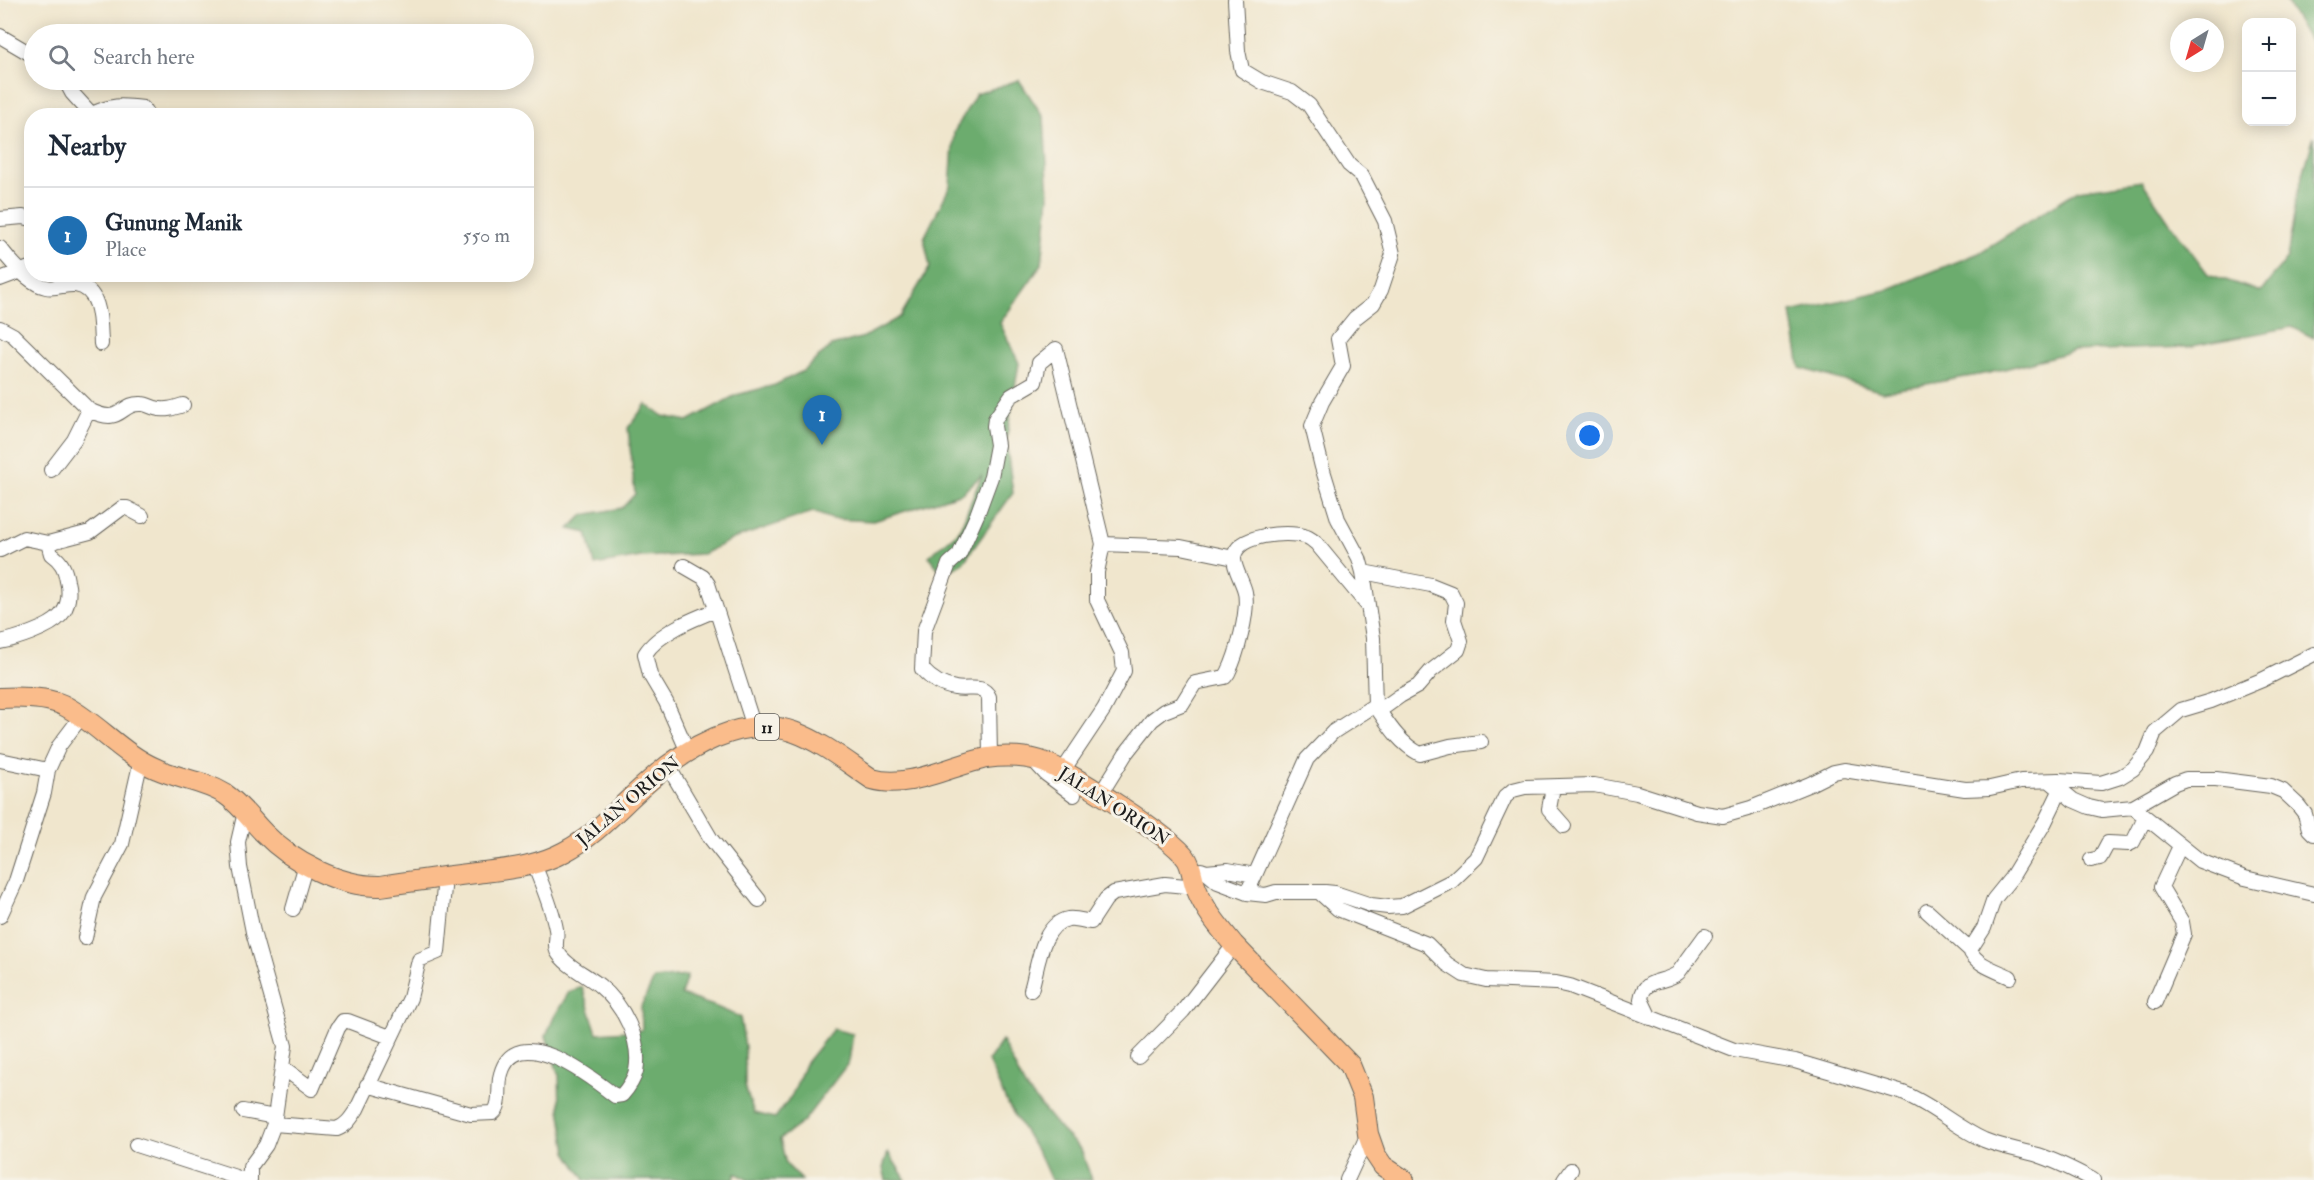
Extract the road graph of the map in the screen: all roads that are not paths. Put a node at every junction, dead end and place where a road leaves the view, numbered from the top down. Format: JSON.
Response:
{"nodes":[{"id":1,"x":1235,"y":0,"type":"edge"},
{"id":2,"x":0,"y":36,"type":"edge"},
{"id":3,"x":24,"y":50,"type":"edge"},
{"id":4,"x":70,"y":90,"type":"edge"},
{"id":5,"x":86,"y":108,"type":"edge"},
{"id":6,"x":107,"y":108,"type":"edge"},
{"id":7,"x":143,"y":108,"type":"edge"},
{"id":8,"x":0,"y":219,"type":"edge"},
{"id":9,"x":24,"y":219,"type":"edge"},
{"id":10,"x":0,"y":248,"type":"edge"},
{"id":11,"x":24,"y":267,"type":"edge"},
{"id":12,"x":24,"y":270,"type":"edge"},
{"id":13,"x":0,"y":279,"type":"edge"},
{"id":14,"x":40,"y":282,"type":"edge"},
{"id":15,"x":0,"y":328,"type":"edge"},
{"id":16,"x":101,"y":344,"type":"dead end"},
{"id":17,"x":183,"y":405,"type":"dead end"},
{"id":18,"x":89,"y":410,"type":"junction"},
{"id":19,"x":51,"y":470,"type":"dead end"},
{"id":20,"x":142,"y":516,"type":"dead end"},
{"id":21,"x":48,"y":543,"type":"junction"},
{"id":22,"x":1103,"y":544,"type":"junction"},
{"id":23,"x":0,"y":550,"type":"edge"},
{"id":24,"x":1234,"y":558,"type":"junction"},
{"id":25,"x":684,"y":566,"type":"dead end"},
{"id":26,"x":1363,"y":572,"type":"junction"},
{"id":27,"x":1369,"y":608,"type":"junction"},
{"id":28,"x":716,"y":610,"type":"junction"},
{"id":29,"x":0,"y":642,"type":"edge"},
{"id":30,"x":2314,"y":654,"type":"edge"},
{"id":31,"x":0,"y":698,"type":"edge"},
{"id":32,"x":1377,"y":708,"type":"junction"},
{"id":33,"x":81,"y":717,"type":"junction"},
{"id":34,"x":754,"y":727,"type":"junction"},
{"id":35,"x":1481,"y":742,"type":"dead end"},
{"id":36,"x":688,"y":752,"type":"junction"},
{"id":37,"x":990,"y":758,"type":"junction"},
{"id":38,"x":1032,"y":759,"type":"junction"},
{"id":39,"x":0,"y":760,"type":"edge"},
{"id":40,"x":141,"y":760,"type":"junction"},
{"id":41,"x":668,"y":766,"type":"junction"},
{"id":42,"x":48,"y":770,"type":"junction"},
{"id":43,"x":1062,"y":772,"type":"junction"},
{"id":44,"x":2055,"y":785,"type":"junction"},
{"id":45,"x":1553,"y":787,"type":"junction"},
{"id":46,"x":1074,"y":795,"type":"dead end"},
{"id":47,"x":1100,"y":795,"type":"junction"},
{"id":48,"x":2133,"y":807,"type":"junction"},
{"id":49,"x":245,"y":812,"type":"junction"},
{"id":50,"x":2145,"y":818,"type":"junction"},
{"id":51,"x":1564,"y":826,"type":"dead end"},
{"id":52,"x":2314,"y":834,"type":"edge"},
{"id":53,"x":2180,"y":846,"type":"junction"},
{"id":54,"x":2091,"y":860,"type":"dead end"},
{"id":55,"x":306,"y":864,"type":"junction"},
{"id":56,"x":534,"y":864,"type":"junction"},
{"id":57,"x":1197,"y":874,"type":"junction"},
{"id":58,"x":1255,"y":875,"type":"junction"},
{"id":59,"x":445,"y":877,"type":"junction"},
{"id":60,"x":1319,"y":892,"type":"junction"},
{"id":61,"x":1247,"y":893,"type":"junction"},
{"id":62,"x":2314,"y":894,"type":"edge"},
{"id":63,"x":759,"y":900,"type":"dead end"},
{"id":64,"x":294,"y":909,"type":"dead end"},
{"id":65,"x":1927,"y":911,"type":"dead end"},
{"id":66,"x":0,"y":916,"type":"edge"},
{"id":67,"x":1705,"y":936,"type":"dead end"},
{"id":68,"x":85,"y":938,"type":"dead end"},
{"id":69,"x":1234,"y":945,"type":"junction"},
{"id":70,"x":1970,"y":950,"type":"junction"},
{"id":71,"x":2010,"y":977,"type":"dead end"},
{"id":72,"x":1030,"y":990,"type":"dead end"},
{"id":73,"x":2155,"y":1002,"type":"dead end"},
{"id":74,"x":1650,"y":1018,"type":"junction"},
{"id":75,"x":390,"y":1037,"type":"junction"},
{"id":76,"x":1138,"y":1057,"type":"dead end"},
{"id":77,"x":282,"y":1067,"type":"junction"},
{"id":78,"x":367,"y":1085,"type":"junction"},
{"id":79,"x":243,"y":1111,"type":"dead end"},
{"id":80,"x":275,"y":1120,"type":"junction"},
{"id":81,"x":1368,"y":1134,"type":"junction"},
{"id":82,"x":136,"y":1145,"type":"dead end"},
{"id":83,"x":245,"y":1180,"type":"edge"},
{"id":84,"x":250,"y":1180,"type":"edge"},
{"id":85,"x":1347,"y":1180,"type":"edge"},
{"id":86,"x":1404,"y":1180,"type":"edge"},
{"id":87,"x":2093,"y":1180,"type":"edge"}],
"edges":[{"from":1,"to":26,"type":"street"},
{"from":2,"to":3,"type":"street"},
{"from":4,"to":5,"type":"street"},
{"from":6,"to":7,"type":"street"},
{"from":8,"to":9,"type":"street"},
{"from":10,"to":11,"type":"street"},
{"from":12,"to":13,"type":"street"},
{"from":14,"to":16,"type":"street"},
{"from":15,"to":18,"type":"street"},
{"from":17,"to":18,"type":"street"},
{"from":18,"to":19,"type":"street"},
{"from":20,"to":21,"type":"street"},
{"from":21,"to":23,"type":"street"},
{"from":21,"to":29,"type":"street"},
{"from":22,"to":24,"type":"street"},
{"from":22,"to":37,"type":"street"},
{"from":22,"to":43,"type":"street"},
{"from":24,"to":27,"type":"street"},
{"from":24,"to":47,"type":"street"},
{"from":25,"to":28,"type":"street"},
{"from":26,"to":27,"type":"street"},
{"from":26,"to":32,"type":"street"},
{"from":27,"to":32,"type":"street"},
{"from":28,"to":34,"type":"street"},
{"from":28,"to":36,"type":"street"},
{"from":30,"to":44,"type":"street"},
{"from":31,"to":33,"type":"highway","name":"JALAN ORION","number":"11"},
{"from":32,"to":35,"type":"street"},
{"from":32,"to":58,"type":"street"},
{"from":33,"to":40,"type":"highway","name":"JALAN ORION","number":"11"},
{"from":33,"to":42,"type":"street"},
{"from":34,"to":36,"type":"highway","name":"JALAN ORION","number":"11"},
{"from":34,"to":37,"type":"highway","name":"JALAN ORION","number":"11"},
{"from":36,"to":41,"type":"highway","name":"JALAN ORION","number":"11"},
{"from":37,"to":38,"type":"highway","name":"JALAN ORION","number":"11"},
{"from":38,"to":43,"type":"highway","name":"JALAN ORION","number":"11"},
{"from":38,"to":46,"type":"street"},
{"from":39,"to":42,"type":"street"},
{"from":40,"to":49,"type":"highway","name":"JALAN ORION","number":"11"},
{"from":40,"to":68,"type":"street"},
{"from":41,"to":56,"type":"highway","name":"JALAN ORION","number":"11"},
{"from":41,"to":63,"type":"street"},
{"from":42,"to":66,"type":"street"},
{"from":43,"to":47,"type":"highway","name":"JALAN ORION","number":"11"},
{"from":44,"to":45,"type":"street"},
{"from":44,"to":48,"type":"street"},
{"from":44,"to":70,"type":"street"},
{"from":45,"to":51,"type":"street"},
{"from":45,"to":60,"type":"street"},
{"from":47,"to":57,"type":"highway","name":"JALAN ORION","number":"11"},
{"from":48,"to":50,"type":"street"},
{"from":48,"to":52,"type":"street"},
{"from":49,"to":55,"type":"highway","name":"JALAN ORION","number":"11"},
{"from":49,"to":77,"type":"street"},
{"from":50,"to":53,"type":"street"},
{"from":50,"to":54,"type":"street"},
{"from":53,"to":62,"type":"street"},
{"from":53,"to":73,"type":"street"},
{"from":55,"to":59,"type":"highway","name":"JALAN ORION","number":"11"},
{"from":55,"to":64,"type":"street"},
{"from":56,"to":59,"type":"highway","name":"JALAN ORION","number":"11"},
{"from":56,"to":78,"type":"street"},
{"from":57,"to":58,"type":"street"},
{"from":57,"to":61,"type":"street"},
{"from":57,"to":69,"type":"highway","name":"JALAN ORION","number":"11"},
{"from":57,"to":72,"type":"street"},
{"from":58,"to":61,"type":"street"},
{"from":59,"to":75,"type":"street"},
{"from":60,"to":61,"type":"street"},
{"from":60,"to":74,"type":"street"},
{"from":65,"to":70,"type":"street"},
{"from":67,"to":74,"type":"street"},
{"from":69,"to":76,"type":"street"},
{"from":69,"to":81,"type":"highway","name":"JALAN ORION","number":"11"},
{"from":70,"to":71,"type":"street"},
{"from":74,"to":87,"type":"street"},
{"from":75,"to":77,"type":"street"},
{"from":75,"to":78,"type":"street"},
{"from":77,"to":80,"type":"street"},
{"from":78,"to":80,"type":"street"},
{"from":79,"to":80,"type":"street"},
{"from":80,"to":84,"type":"street"},
{"from":81,"to":85,"type":"street"},
{"from":81,"to":86,"type":"highway","name":"JALAN ORION","number":"11"},
{"from":82,"to":83,"type":"street"}]}
